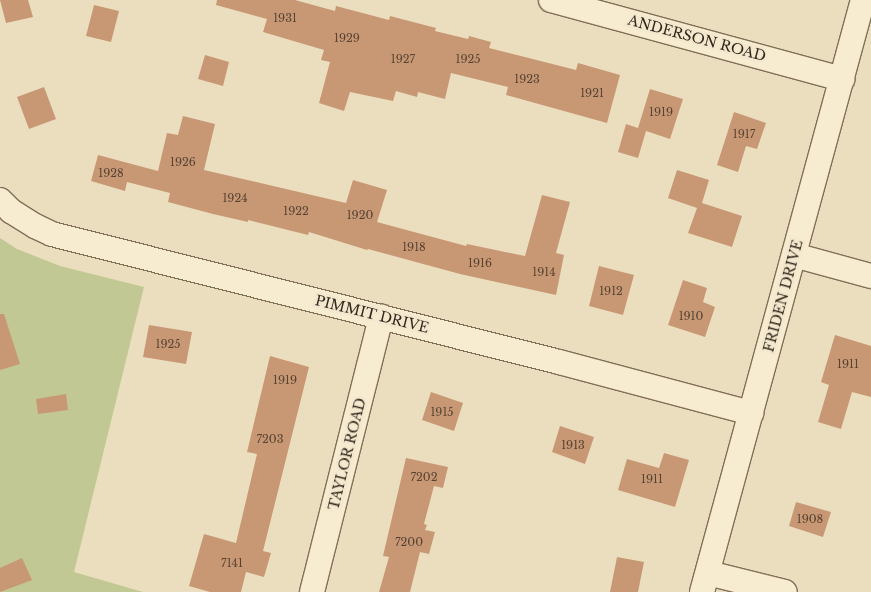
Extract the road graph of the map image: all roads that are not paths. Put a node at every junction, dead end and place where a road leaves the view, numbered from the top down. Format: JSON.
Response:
{"nodes":[{"id":1,"x":551,"y":0,"type":"edge"},
{"id":2,"x":864,"y":0,"type":"edge"},
{"id":3,"x":842,"y":79,"type":"junction"},
{"id":4,"x":0,"y":200,"type":"edge"},
{"id":5,"x":794,"y":255,"type":"junction"},
{"id":6,"x":871,"y":276,"type":"edge"},
{"id":7,"x":381,"y":317,"type":"junction"},
{"id":8,"x":751,"y":413,"type":"junction"},
{"id":9,"x":705,"y":582,"type":"edge"},
{"id":10,"x":312,"y":592,"type":"edge"},
{"id":11,"x":785,"y":592,"type":"edge"}],
"edges":[{"from":1,"to":3,"type":"street","name":"ANDERSON ROAD"},
{"from":2,"to":3,"type":"street","name":"FRIDEN DRIVE"},
{"from":3,"to":5,"type":"street","name":"FRIDEN DRIVE"},
{"from":4,"to":7,"type":"street","name":"PIMMIT DRIVE"},
{"from":5,"to":6,"type":"street"},
{"from":5,"to":8,"type":"street","name":"FRIDEN DRIVE"},
{"from":7,"to":8,"type":"street","name":"PIMMIT DRIVE"},
{"from":7,"to":10,"type":"street","name":"TAYLOR ROAD"},
{"from":8,"to":9,"type":"street","name":"FRIDEN DRIVE"},
{"from":9,"to":11,"type":"street"}]}
